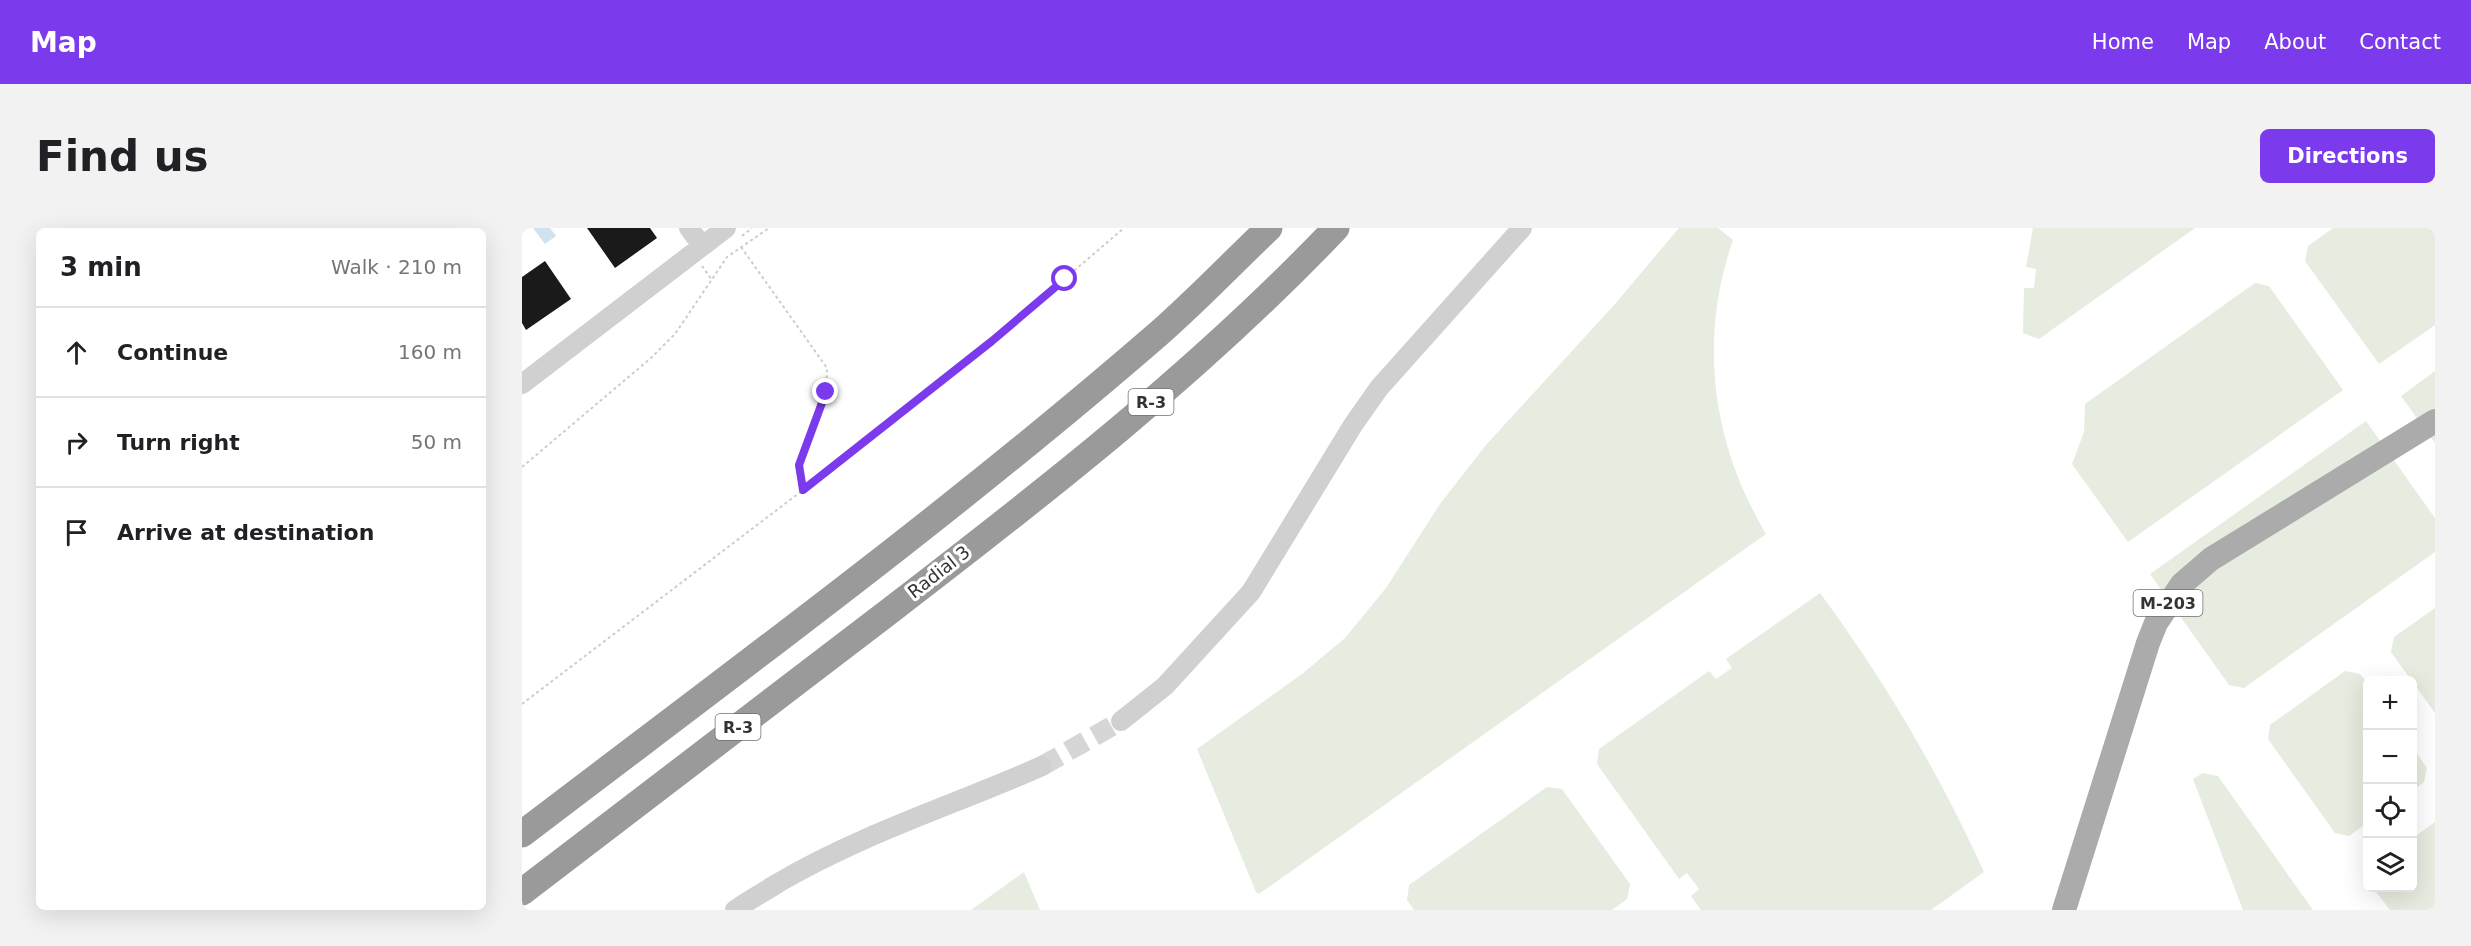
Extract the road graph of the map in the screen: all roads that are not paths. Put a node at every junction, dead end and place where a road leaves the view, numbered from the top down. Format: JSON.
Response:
{"nodes":[{"id":1,"x":689,"y":228,"type":"edge"},
{"id":2,"x":726,"y":228,"type":"edge"},
{"id":3,"x":1269,"y":228,"type":"edge"},
{"id":4,"x":1336,"y":228,"type":"edge"},
{"id":5,"x":1522,"y":228,"type":"edge"},
{"id":6,"x":700,"y":254,"type":"junction"},
{"id":7,"x":523,"y":381,"type":"edge"},
{"id":8,"x":2435,"y":421,"type":"edge"},
{"id":9,"x":1121,"y":721,"type":"tunnel mouth"},
{"id":10,"x":1042,"y":766,"type":"tunnel mouth"},
{"id":11,"x":522,"y":834,"type":"edge"},
{"id":12,"x":522,"y":892,"type":"edge"},
{"id":13,"x":735,"y":910,"type":"edge"},
{"id":14,"x":2064,"y":910,"type":"edge"}],
"edges":[{"from":1,"to":6,"type":"street"},
{"from":2,"to":6,"type":"street"},
{"from":3,"to":11,"type":"highway","number":"R-3"},
{"from":4,"to":12,"type":"highway","name":"Radial 3","number":"R-3"},
{"from":5,"to":9,"type":"street"},
{"from":6,"to":7,"type":"street"},
{"from":8,"to":14,"type":"main road","number":"M-203"},
{"from":10,"to":13,"type":"street"}]}
